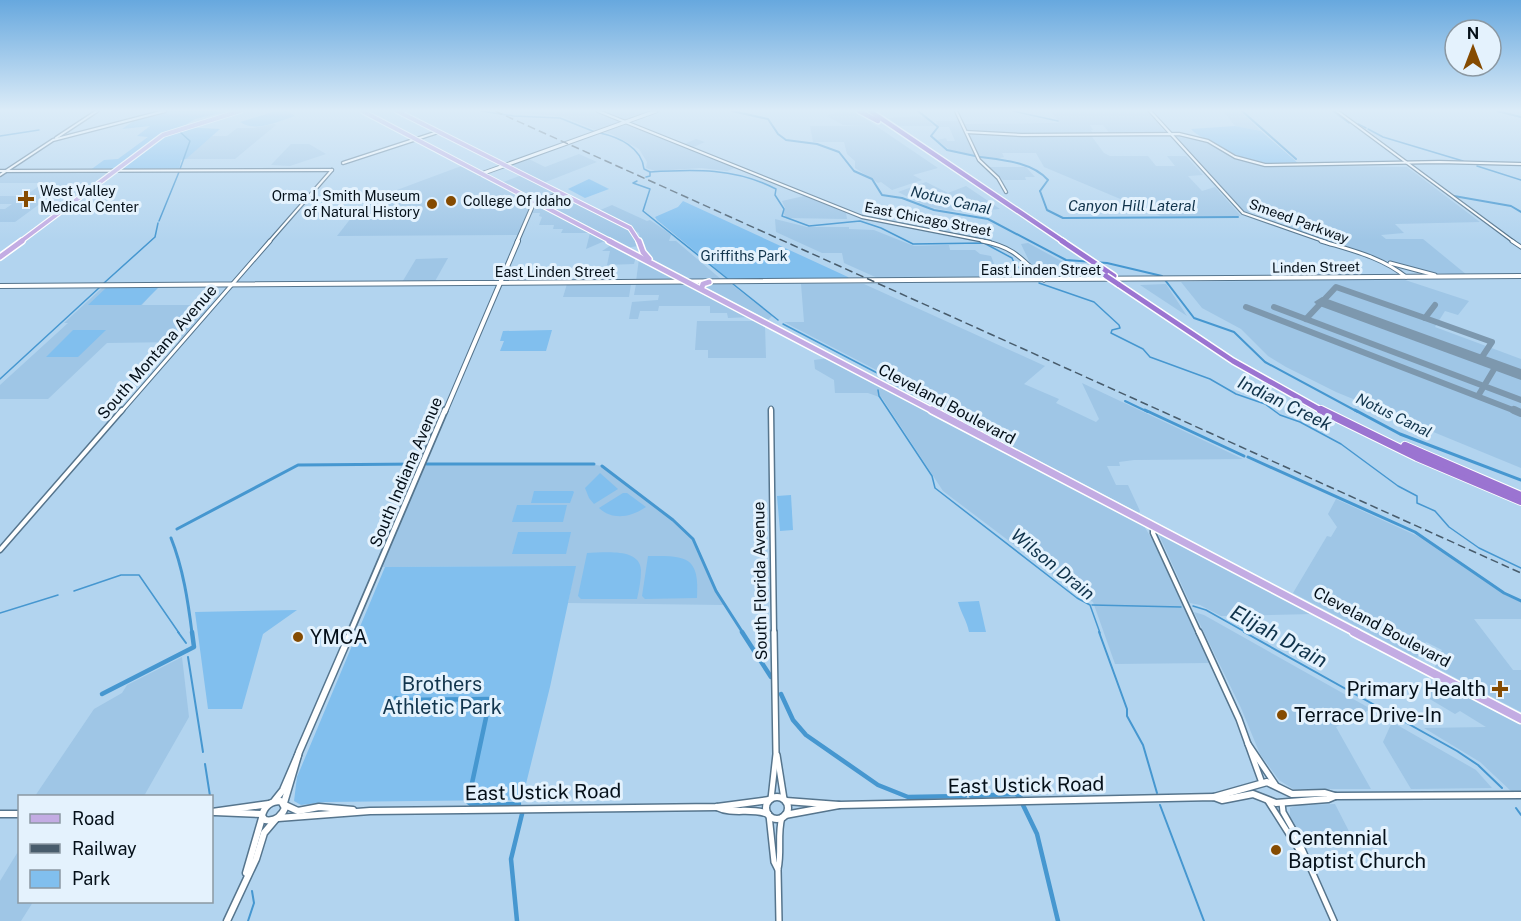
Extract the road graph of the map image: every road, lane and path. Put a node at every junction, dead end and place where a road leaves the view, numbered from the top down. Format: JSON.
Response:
{"nodes":[{"id":1,"x":31,"y":154,"type":"edge"},
{"id":2,"x":138,"y":154,"type":"edge"},
{"id":3,"x":371,"y":154,"type":"edge"},
{"id":4,"x":442,"y":154,"type":"edge"},
{"id":5,"x":482,"y":154,"type":"edge"},
{"id":6,"x":536,"y":154,"type":"edge"},
{"id":7,"x":704,"y":154,"type":"edge"},
{"id":8,"x":929,"y":154,"type":"edge"},
{"id":9,"x":976,"y":154,"type":"edge"},
{"id":10,"x":1189,"y":154,"type":"edge"},
{"id":11,"x":1228,"y":154,"type":"edge"},
{"id":12,"x":1395,"y":154,"type":"edge"},
{"id":13,"x":343,"y":163,"type":"dead end"},
{"id":14,"x":1408,"y":164,"type":"junction"},
{"id":15,"x":1521,"y":164,"type":"edge"},
{"id":16,"x":504,"y":165,"type":"junction"},
{"id":17,"x":5,"y":171,"type":"junction"},
{"id":18,"x":114,"y":171,"type":"junction"},
{"id":19,"x":0,"y":173,"type":"edge"},
{"id":20,"x":481,"y":174,"type":"junction"},
{"id":21,"x":1006,"y":192,"type":"dead end"},
{"id":22,"x":560,"y":193,"type":"junction"},
{"id":23,"x":537,"y":203,"type":"junction"},
{"id":24,"x":640,"y":245,"type":"junction"},
{"id":25,"x":1521,"y":248,"type":"edge"},
{"id":26,"x":638,"y":254,"type":"junction"},
{"id":27,"x":0,"y":257,"type":"edge"},
{"id":28,"x":1377,"y":259,"type":"junction"},
{"id":29,"x":1448,"y":276,"type":"junction"},
{"id":30,"x":1521,"y":276,"type":"edge"},
{"id":31,"x":1407,"y":277,"type":"junction"},
{"id":32,"x":679,"y":278,"type":"junction"},
{"id":33,"x":1044,"y":280,"type":"junction"},
{"id":34,"x":1115,"y":280,"type":"junction"},
{"id":35,"x":674,"y":282,"type":"junction"},
{"id":36,"x":690,"y":282,"type":"junction"},
{"id":37,"x":709,"y":282,"type":"junction"},
{"id":38,"x":501,"y":283,"type":"junction"},
{"id":39,"x":232,"y":285,"type":"junction"},
{"id":40,"x":0,"y":286,"type":"edge"},
{"id":41,"x":702,"y":287,"type":"junction"},
{"id":42,"x":771,"y":408,"type":"dead end"},
{"id":43,"x":1521,"y":496,"type":"edge"},
{"id":44,"x":1521,"y":501,"type":"edge"},
{"id":45,"x":1154,"y":525,"type":"junction"},
{"id":46,"x":0,"y":550,"type":"edge"},
{"id":47,"x":1521,"y":717,"type":"edge"},
{"id":48,"x":1248,"y":744,"type":"junction"},
{"id":49,"x":299,"y":752,"type":"junction"},
{"id":50,"x":776,"y":754,"type":"junction"},
{"id":51,"x":1262,"y":784,"type":"junction"},
{"id":52,"x":1277,"y":786,"type":"junction"},
{"id":53,"x":1521,"y":795,"type":"edge"},
{"id":54,"x":1335,"y":796,"type":"junction"},
{"id":55,"x":1214,"y":797,"type":"junction"},
{"id":56,"x":770,"y":799,"type":"junction"},
{"id":57,"x":785,"y":800,"type":"junction"},
{"id":58,"x":1267,"y":800,"type":"junction"},
{"id":59,"x":1282,"y":801,"type":"junction"},
{"id":60,"x":271,"y":803,"type":"junction"},
{"id":61,"x":285,"y":804,"type":"junction"},
{"id":62,"x":839,"y":805,"type":"junction"},
{"id":63,"x":717,"y":807,"type":"junction"},
{"id":64,"x":213,"y":812,"type":"edge"},
{"id":65,"x":370,"y":812,"type":"junction"},
{"id":66,"x":0,"y":814,"type":"edge"},
{"id":67,"x":18,"y":814,"type":"edge"},
{"id":68,"x":768,"y":814,"type":"junction"},
{"id":69,"x":262,"y":815,"type":"junction"},
{"id":70,"x":784,"y":816,"type":"junction"},
{"id":71,"x":277,"y":819,"type":"junction"},
{"id":72,"x":1302,"y":853,"type":"junction"},
{"id":73,"x":778,"y":870,"type":"junction"},
{"id":74,"x":245,"y":878,"type":"junction"},
{"id":75,"x":226,"y":921,"type":"edge"},
{"id":76,"x":779,"y":921,"type":"edge"},
{"id":77,"x":1334,"y":921,"type":"edge"}],
"edges":[{"from":1,"to":17,"type":"street"},
{"from":2,"to":18,"type":"main road"},
{"from":3,"to":13,"type":"street"},
{"from":4,"to":20,"type":"main road","name":"Cleveland Boulevard"},
{"from":5,"to":16,"type":"main road","name":"Cleveland Boulevard"},
{"from":6,"to":16,"type":"main road"},
{"from":7,"to":33,"type":"street","name":"East Chicago Street"},
{"from":8,"to":34,"type":"highway"},
{"from":9,"to":21,"type":"street"},
{"from":10,"to":28,"type":"street","name":"Smeed Parkway"},
{"from":11,"to":14,"type":"street"},
{"from":12,"to":14,"type":"street"},
{"from":14,"to":15,"type":"street"},
{"from":14,"to":25,"type":"street"},
{"from":16,"to":20,"type":"main road"},
{"from":16,"to":22,"type":"main road","name":"Cleveland Boulevard"},
{"from":17,"to":18,"type":"street"},
{"from":17,"to":19,"type":"street"},
{"from":18,"to":27,"type":"main road"},
{"from":18,"to":39,"type":"street","name":"South Montana Avenue"},
{"from":20,"to":23,"type":"main road","name":"Cleveland Boulevard"},
{"from":22,"to":23,"type":"main road"},
{"from":22,"to":24,"type":"main road","name":"Cleveland Boulevard"},
{"from":23,"to":26,"type":"main road","name":"Cleveland Boulevard"},
{"from":23,"to":38,"type":"main road","name":"South Indiana Avenue"},
{"from":24,"to":26,"type":"main road"},
{"from":24,"to":36,"type":"main road","name":"Cleveland Boulevard"},
{"from":26,"to":32,"type":"main road","name":"Cleveland Boulevard"},
{"from":28,"to":29,"type":"street"},
{"from":28,"to":31,"type":"street","name":"Smeed Parkway"},
{"from":29,"to":30,"type":"main road","name":"Linden Street"},
{"from":29,"to":31,"type":"main road","name":"Linden Street"},
{"from":31,"to":34,"type":"main road","name":"Linden Street"},
{"from":32,"to":35,"type":"main road"},
{"from":32,"to":36,"type":"main road","name":"Cleveland Boulevard"},
{"from":33,"to":34,"type":"main road","name":"East Linden Street"},
{"from":33,"to":37,"type":"main road","name":"East Linden Street"},
{"from":34,"to":43,"type":"highway"},
{"from":34,"to":44,"type":"highway"},
{"from":35,"to":36,"type":"main road","name":"East Linden Street"},
{"from":35,"to":38,"type":"main road","name":"East Linden Street"},
{"from":36,"to":37,"type":"main road","name":"East Linden Street"},
{"from":36,"to":41,"type":"main road","name":"Cleveland Boulevard"},
{"from":36,"to":45,"type":"main road","name":"Cleveland Boulevard"},
{"from":37,"to":41,"type":"main road"},
{"from":38,"to":39,"type":"main road","name":"East Linden Street"},
{"from":38,"to":49,"type":"main road","name":"South Indiana Avenue"},
{"from":39,"to":40,"type":"main road","name":"East Linden Street"},
{"from":39,"to":46,"type":"street","name":"South Montana Avenue"},
{"from":41,"to":45,"type":"main road","name":"Cleveland Boulevard"},
{"from":42,"to":50,"type":"street","name":"South Florida Avenue"},
{"from":45,"to":47,"type":"main road","name":"Cleveland Boulevard"},
{"from":45,"to":48,"type":"street"},
{"from":48,"to":51,"type":"street"},
{"from":48,"to":52,"type":"street"},
{"from":49,"to":60,"type":"main road","name":"South Indiana Avenue"},
{"from":49,"to":61,"type":"main road","name":"South Indiana Avenue"},
{"from":50,"to":56,"type":"street","name":"South Florida Avenue"},
{"from":50,"to":57,"type":"street","name":"South Florida Avenue"},
{"from":51,"to":52,"type":"main road"},
{"from":51,"to":55,"type":"main road","name":"East Ustick Road"},
{"from":51,"to":58,"type":"main road"},
{"from":52,"to":54,"type":"main road"},
{"from":52,"to":59,"type":"main road"},
{"from":53,"to":54,"type":"main road"},
{"from":54,"to":59,"type":"main road"},
{"from":55,"to":58,"type":"main road","name":"East Ustick Road"},
{"from":55,"to":62,"type":"main road","name":"East Ustick Road"},
{"from":56,"to":57,"type":"main road"},
{"from":56,"to":63,"type":"main road","name":"East Ustick Road"},
{"from":56,"to":68,"type":"main road"},
{"from":57,"to":62,"type":"main road","name":"East Ustick Road"},
{"from":57,"to":70,"type":"main road"},
{"from":58,"to":59,"type":"main road"},
{"from":58,"to":72,"type":"street"},
{"from":59,"to":72,"type":"street"},
{"from":60,"to":61,"type":"main road","name":"East Ustick Road"},
{"from":60,"to":64,"type":"main road"},
{"from":60,"to":69,"type":"main road","name":"South Indiana Avenue"},
{"from":61,"to":65,"type":"main road","name":"East Ustick Road"},
{"from":61,"to":71,"type":"main road","name":"South Indiana Avenue"},
{"from":62,"to":70,"type":"main road","name":"East Ustick Road"},
{"from":63,"to":65,"type":"main road","name":"East Ustick Road"},
{"from":63,"to":68,"type":"main road","name":"East Ustick Road"},
{"from":64,"to":69,"type":"main road"},
{"from":65,"to":71,"type":"main road","name":"East Ustick Road"},
{"from":66,"to":67,"type":"main road"},
{"from":68,"to":70,"type":"main road"},
{"from":68,"to":73,"type":"street"},
{"from":69,"to":71,"type":"main road"},
{"from":69,"to":74,"type":"main road"},
{"from":70,"to":73,"type":"street"},
{"from":71,"to":74,"type":"main road"},
{"from":72,"to":77,"type":"street"},
{"from":73,"to":76,"type":"street"},
{"from":74,"to":75,"type":"main road"}]}
